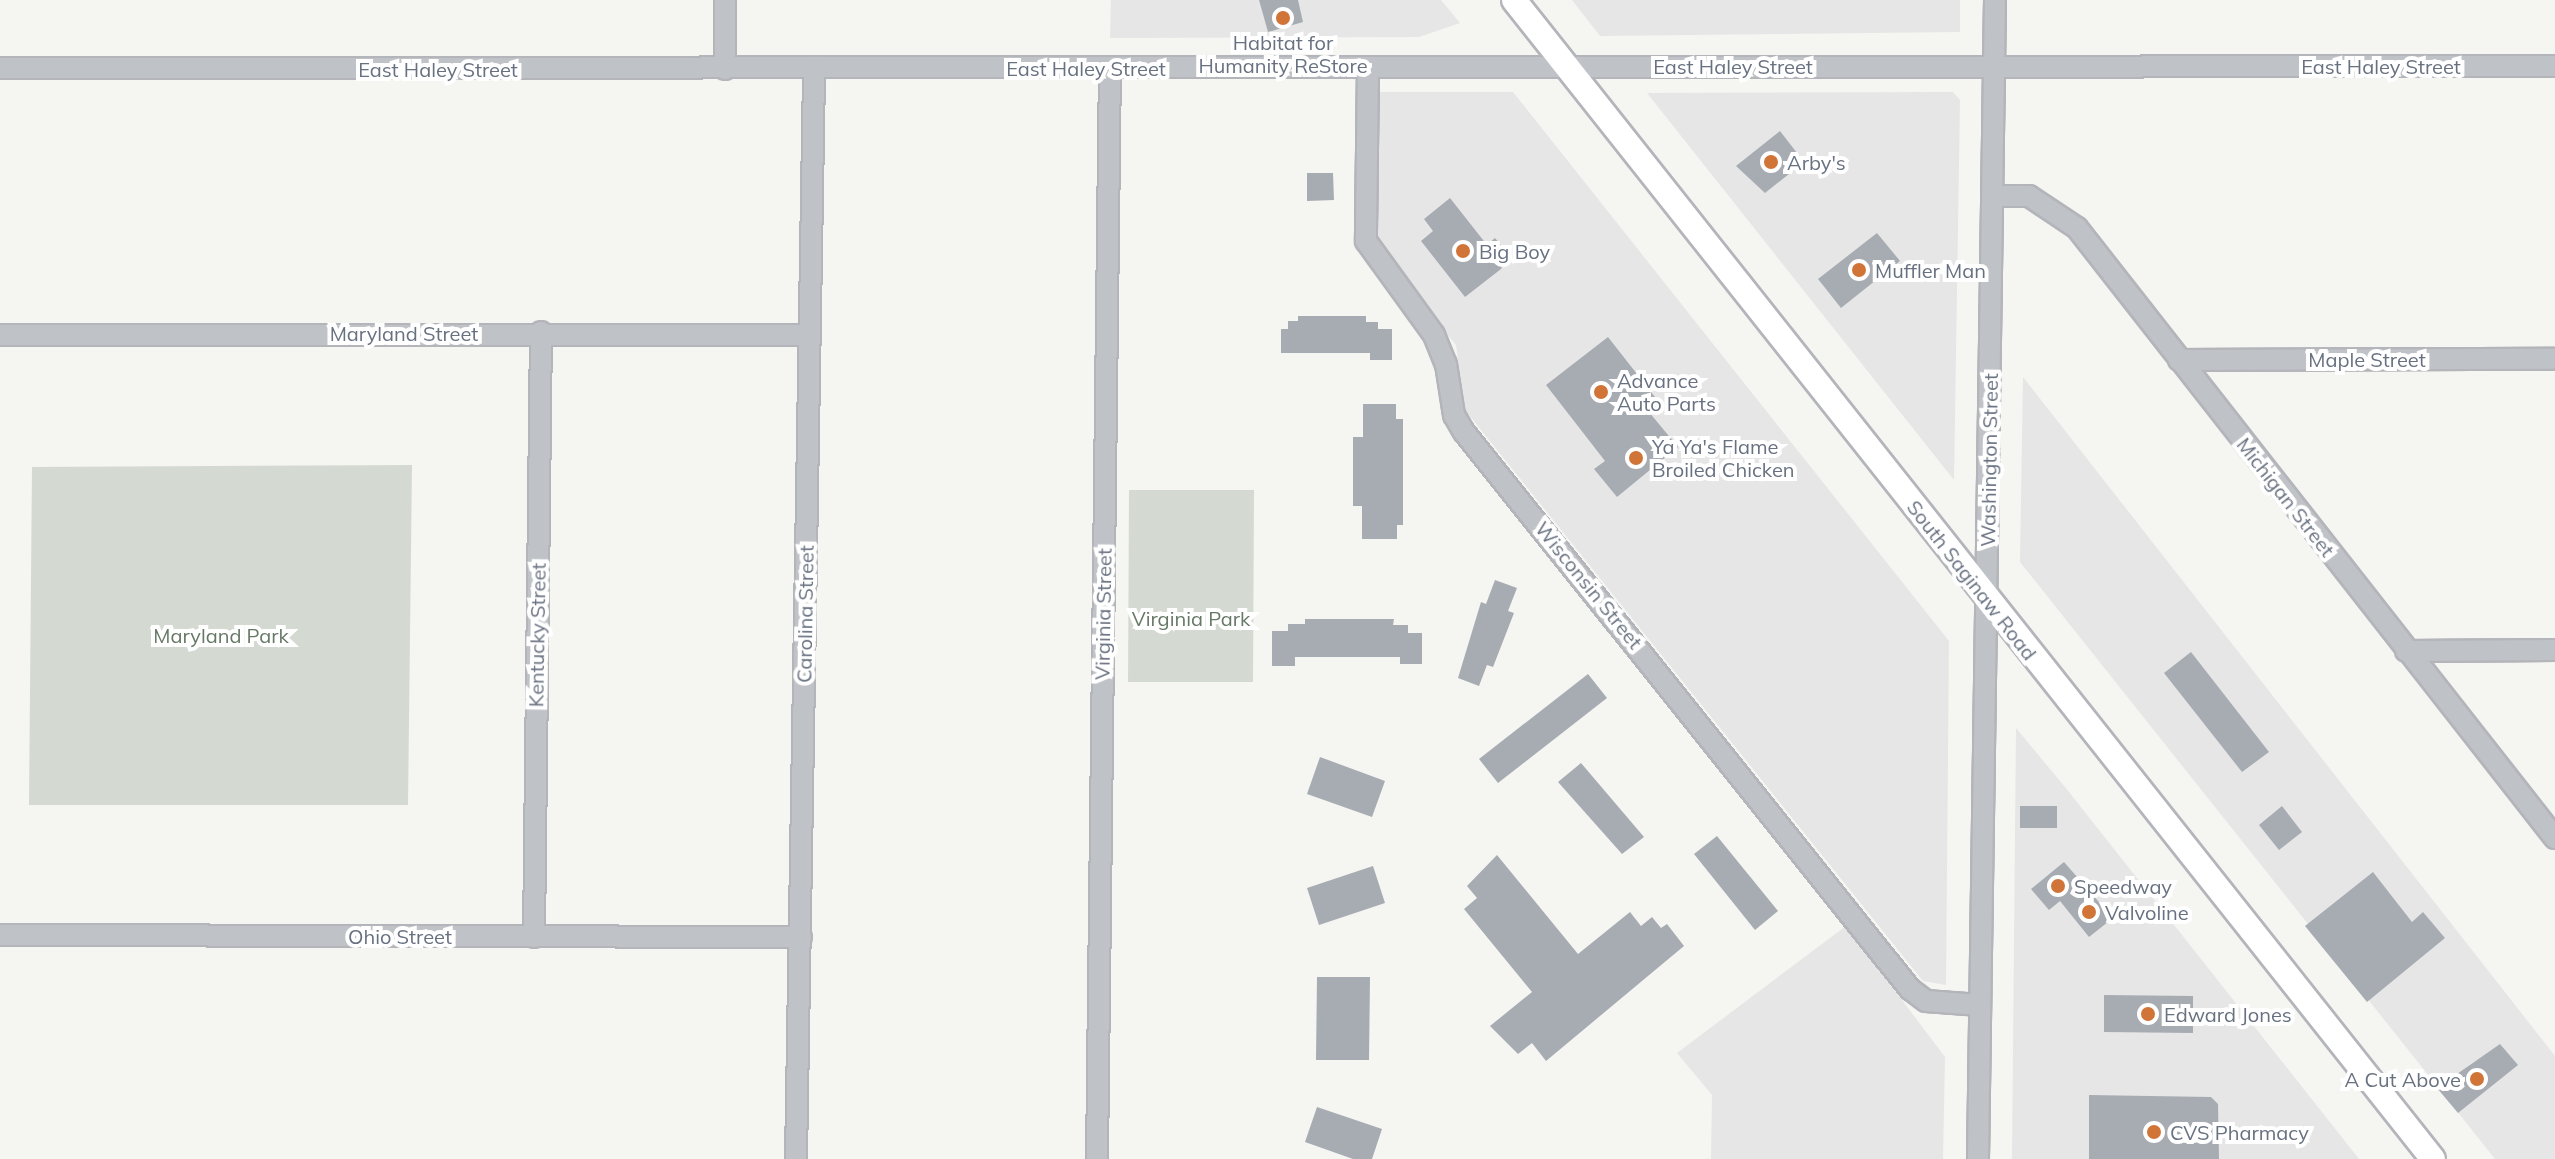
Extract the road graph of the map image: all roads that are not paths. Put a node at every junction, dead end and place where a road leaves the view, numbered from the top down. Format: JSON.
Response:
{"nodes":[{"id":1,"x":725,"y":0,"type":"edge"},
{"id":2,"x":1514,"y":0,"type":"edge"},
{"id":3,"x":1995,"y":0,"type":"edge"},
{"id":4,"x":1569,"y":65,"type":"junction"},
{"id":5,"x":2555,"y":66,"type":"edge"},
{"id":6,"x":1368,"y":67,"type":"junction"},
{"id":7,"x":1994,"y":67,"type":"junction"},
{"id":8,"x":0,"y":68,"type":"edge"},
{"id":9,"x":1110,"y":68,"type":"junction"},
{"id":10,"x":725,"y":69,"type":"junction"},
{"id":11,"x":814,"y":69,"type":"junction"},
{"id":12,"x":1993,"y":196,"type":"junction"},
{"id":13,"x":541,"y":332,"type":"junction"},
{"id":14,"x":0,"y":335,"type":"edge"},
{"id":15,"x":808,"y":335,"type":"junction"},
{"id":16,"x":2555,"y":359,"type":"edge"},
{"id":17,"x":2179,"y":360,"type":"junction"},
{"id":18,"x":1986,"y":600,"type":"junction"},
{"id":19,"x":2555,"y":650,"type":"edge"},
{"id":20,"x":2406,"y":651,"type":"junction"},
{"id":21,"x":2555,"y":838,"type":"edge"},
{"id":22,"x":0,"y":935,"type":"edge"},
{"id":23,"x":534,"y":937,"type":"junction"},
{"id":24,"x":801,"y":937,"type":"junction"},
{"id":25,"x":1980,"y":1005,"type":"junction"},
{"id":26,"x":796,"y":1159,"type":"edge"},
{"id":27,"x":1097,"y":1159,"type":"edge"},
{"id":28,"x":1978,"y":1159,"type":"edge"},
{"id":29,"x":2433,"y":1159,"type":"edge"}],
"edges":[{"from":1,"to":10,"type":"street"},
{"from":2,"to":4,"type":"main road","name":"South Saginaw Road"},
{"from":3,"to":7,"type":"street","name":"Washington Street"},
{"from":4,"to":6,"type":"street","name":"East Haley Street"},
{"from":4,"to":7,"type":"street","name":"East Haley Street"},
{"from":4,"to":18,"type":"main road","name":"South Saginaw Road"},
{"from":5,"to":7,"type":"street","name":"East Haley Street"},
{"from":6,"to":9,"type":"street","name":"East Haley Street"},
{"from":6,"to":25,"type":"street","name":"Wisconsin Street"},
{"from":7,"to":12,"type":"street","name":"Washington Street"},
{"from":8,"to":10,"type":"street","name":"East Haley Street"},
{"from":9,"to":11,"type":"street","name":"East Haley Street"},
{"from":9,"to":27,"type":"street","name":"Virginia Street"},
{"from":10,"to":11,"type":"street","name":"East Haley Street"},
{"from":11,"to":15,"type":"street","name":"Carolina Street"},
{"from":12,"to":17,"type":"street","name":"Michigan Street"},
{"from":12,"to":18,"type":"street","name":"Washington Street"},
{"from":13,"to":14,"type":"street","name":"Maryland Street"},
{"from":13,"to":15,"type":"street","name":"Maryland Street"},
{"from":13,"to":23,"type":"street","name":"Kentucky Street"},
{"from":15,"to":24,"type":"street","name":"Carolina Street"},
{"from":16,"to":17,"type":"street","name":"Maple Street"},
{"from":17,"to":20,"type":"street","name":"Michigan Street"},
{"from":18,"to":25,"type":"street","name":"Washington Street"},
{"from":18,"to":29,"type":"main road","name":"South Saginaw Road"},
{"from":19,"to":20,"type":"street"},
{"from":20,"to":21,"type":"street","name":"Michigan Street"},
{"from":22,"to":23,"type":"street","name":"Ohio Street"},
{"from":23,"to":24,"type":"street","name":"Ohio Street"},
{"from":24,"to":26,"type":"street","name":"Carolina Street"},
{"from":25,"to":28,"type":"street","name":"Washington Street"}]}
